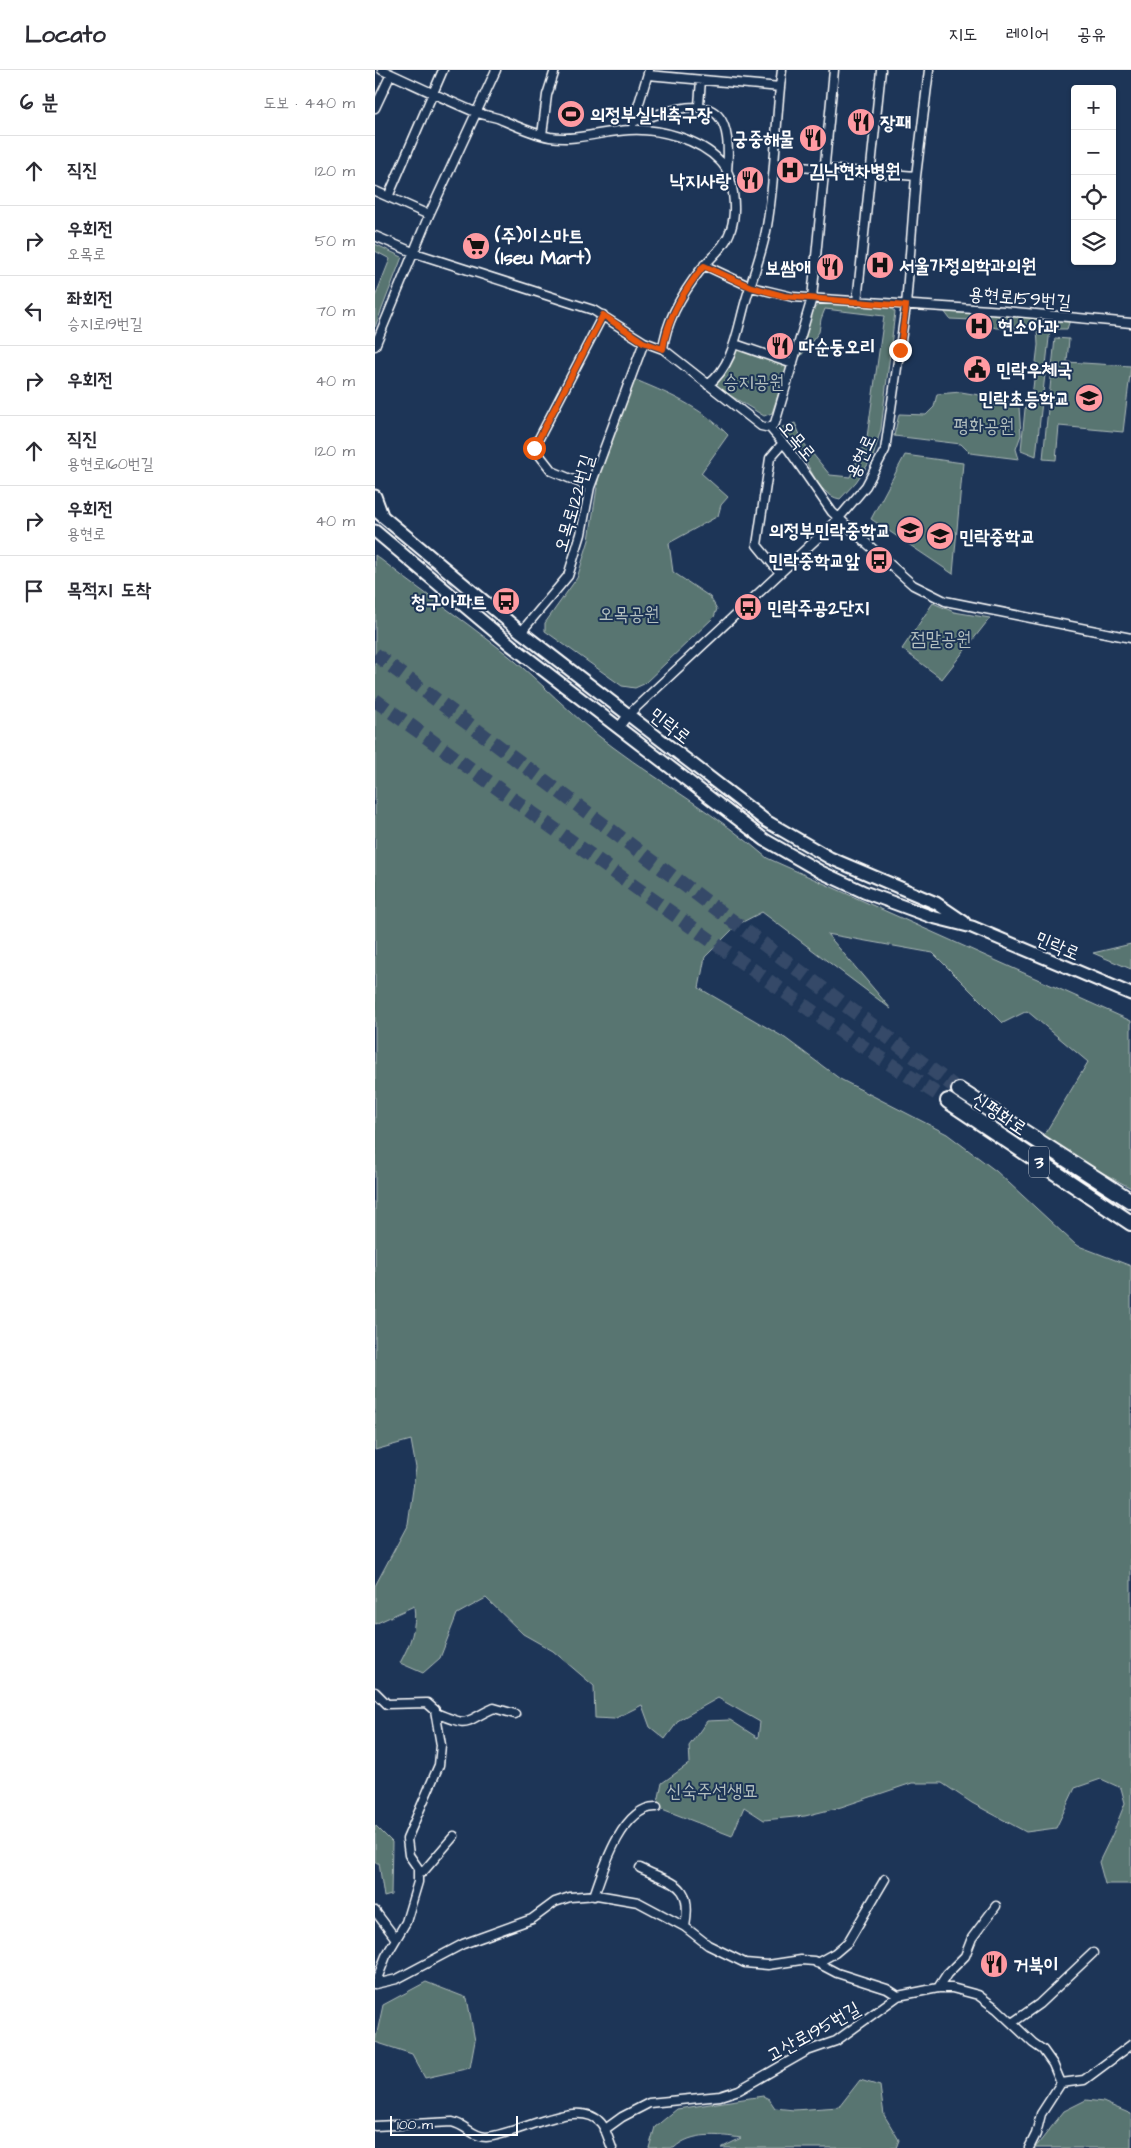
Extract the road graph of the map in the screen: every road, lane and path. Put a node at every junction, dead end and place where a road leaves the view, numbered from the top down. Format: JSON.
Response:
{"nodes":[{"id":1,"x":382,"y":70,"type":"edge"},
{"id":2,"x":443,"y":70,"type":"edge"},
{"id":3,"x":497,"y":70,"type":"edge"},
{"id":4,"x":555,"y":70,"type":"edge"},
{"id":5,"x":782,"y":70,"type":"edge"},
{"id":6,"x":834,"y":70,"type":"edge"},
{"id":7,"x":881,"y":70,"type":"edge"},
{"id":8,"x":929,"y":70,"type":"edge"},
{"id":9,"x":649,"y":72,"type":"edge"},
{"id":10,"x":391,"y":74,"type":"junction"},
{"id":11,"x":701,"y":80,"type":"junction"},
{"id":12,"x":780,"y":87,"type":"junction"},
{"id":13,"x":433,"y":93,"type":"junction"},
{"id":14,"x":699,"y":105,"type":"junction"},
{"id":15,"x":375,"y":108,"type":"edge"},
{"id":16,"x":477,"y":113,"type":"junction"},
{"id":17,"x":633,"y":122,"type":"junction"},
{"id":18,"x":629,"y":130,"type":"junction"},
{"id":19,"x":542,"y":135,"type":"junction"},
{"id":20,"x":774,"y":165,"type":"junction"},
{"id":21,"x":825,"y":170,"type":"junction"},
{"id":22,"x":727,"y":171,"type":"junction"},
{"id":23,"x":871,"y":174,"type":"junction"},
{"id":24,"x":916,"y":176,"type":"junction"},
{"id":25,"x":375,"y":191,"type":"edge"},
{"id":26,"x":388,"y":196,"type":"junction"},
{"id":27,"x":429,"y":215,"type":"junction"},
{"id":28,"x":375,"y":236,"type":"edge"},
{"id":29,"x":415,"y":252,"type":"junction"},
{"id":30,"x":704,"y":266,"type":"junction"},
{"id":31,"x":751,"y":287,"type":"junction"},
{"id":32,"x":812,"y":298,"type":"junction"},
{"id":33,"x":857,"y":302,"type":"junction"},
{"id":34,"x":906,"y":306,"type":"junction"},
{"id":35,"x":603,"y":315,"type":"junction"},
{"id":36,"x":1131,"y":323,"type":"edge"},
{"id":37,"x":643,"y":342,"type":"junction"},
{"id":38,"x":735,"y":344,"type":"junction"},
{"id":39,"x":375,"y":346,"type":"edge"},
{"id":40,"x":663,"y":349,"type":"junction"},
{"id":41,"x":793,"y":364,"type":"junction"},
{"id":42,"x":708,"y":385,"type":"junction"},
{"id":43,"x":770,"y":428,"type":"junction"},
{"id":44,"x":782,"y":444,"type":"junction"},
{"id":45,"x":590,"y":488,"type":"junction"},
{"id":46,"x":375,"y":496,"type":"edge"},
{"id":47,"x":375,"y":510,"type":"edge"},
{"id":48,"x":385,"y":518,"type":"junction"},
{"id":49,"x":839,"y":518,"type":"junction"},
{"id":50,"x":375,"y":531,"type":"edge"},
{"id":51,"x":780,"y":573,"type":"junction"},
{"id":52,"x":521,"y":632,"type":"junction"},
{"id":53,"x":1131,"y":638,"type":"edge"},
{"id":54,"x":629,"y":714,"type":"junction"},
{"id":55,"x":619,"y":727,"type":"junction"},
{"id":56,"x":972,"y":927,"type":"junction"},
{"id":57,"x":1131,"y":994,"type":"edge"},
{"id":58,"x":959,"y":1090,"type":"tunnel mouth"},
{"id":59,"x":948,"y":1101,"type":"tunnel mouth"},
{"id":60,"x":1131,"y":1201,"type":"edge"},
{"id":61,"x":1131,"y":1223,"type":"edge"},
{"id":62,"x":375,"y":1692,"type":"edge"},
{"id":63,"x":436,"y":1714,"type":"junction"},
{"id":64,"x":515,"y":1714,"type":"dead end"},
{"id":65,"x":657,"y":1807,"type":"dead end"},
{"id":66,"x":454,"y":1836,"type":"dead end"},
{"id":67,"x":640,"y":1868,"type":"dead end"},
{"id":68,"x":418,"y":1873,"type":"junction"},
{"id":69,"x":885,"y":1879,"type":"dead end"},
{"id":70,"x":594,"y":1896,"type":"junction"},
{"id":71,"x":996,"y":1906,"type":"dead end"},
{"id":72,"x":375,"y":1911,"type":"edge"},
{"id":73,"x":685,"y":1927,"type":"junction"},
{"id":74,"x":396,"y":1939,"type":"junction"},
{"id":75,"x":1093,"y":1953,"type":"dead end"},
{"id":76,"x":817,"y":1963,"type":"junction"},
{"id":77,"x":375,"y":1984,"type":"edge"},
{"id":78,"x":938,"y":1988,"type":"junction"},
{"id":79,"x":898,"y":1996,"type":"junction"},
{"id":80,"x":1013,"y":2023,"type":"junction"},
{"id":81,"x":1131,"y":2045,"type":"edge"},
{"id":82,"x":1061,"y":2083,"type":"junction"},
{"id":83,"x":375,"y":2126,"type":"edge"},
{"id":84,"x":604,"y":2130,"type":"junction"},
{"id":85,"x":612,"y":2148,"type":"edge"},
{"id":86,"x":1029,"y":2148,"type":"edge"}],
"edges":[{"from":1,"to":10,"type":"street"},
{"from":2,"to":13,"type":"street"},
{"from":3,"to":16,"type":"street"},
{"from":4,"to":19,"type":"street"},
{"from":5,"to":12,"type":"street"},
{"from":6,"to":21,"type":"street"},
{"from":7,"to":23,"type":"street"},
{"from":8,"to":24,"type":"street","name":"용현로"},
{"from":9,"to":11,"type":"street"},
{"from":9,"to":17,"type":"street"},
{"from":10,"to":13,"type":"street"},
{"from":10,"to":15,"type":"street"},
{"from":11,"to":12,"type":"street"},
{"from":11,"to":14,"type":"street"},
{"from":12,"to":20,"type":"street"},
{"from":13,"to":16,"type":"street"},
{"from":13,"to":26,"type":"street"},
{"from":14,"to":17,"type":"street"},
{"from":14,"to":22,"type":"street"},
{"from":16,"to":19,"type":"street"},
{"from":16,"to":27,"type":"street"},
{"from":17,"to":18,"type":"street"},
{"from":18,"to":19,"type":"street"},
{"from":18,"to":22,"type":"street"},
{"from":20,"to":21,"type":"street"},
{"from":20,"to":31,"type":"street"},
{"from":21,"to":23,"type":"street"},
{"from":21,"to":32,"type":"street"},
{"from":22,"to":30,"type":"street"},
{"from":23,"to":24,"type":"street"},
{"from":23,"to":33,"type":"street"},
{"from":24,"to":34,"type":"street","name":"용현로"},
{"from":25,"to":26,"type":"street"},
{"from":26,"to":27,"type":"street"},
{"from":27,"to":29,"type":"street"},
{"from":28,"to":29,"type":"street","name":"오목로"},
{"from":29,"to":35,"type":"street","name":"오목로"},
{"from":29,"to":39,"type":"street"},
{"from":30,"to":31,"type":"street","name":"용현로159번길"},
{"from":30,"to":40,"type":"street"},
{"from":31,"to":32,"type":"street","name":"용현로159번길"},
{"from":31,"to":38,"type":"street"},
{"from":32,"to":33,"type":"street","name":"용현로159번길"},
{"from":32,"to":41,"type":"street"},
{"from":33,"to":34,"type":"street","name":"용현로159번길"},
{"from":34,"to":36,"type":"street","name":"용현로159번길"},
{"from":34,"to":49,"type":"street","name":"용현로"},
{"from":35,"to":37,"type":"street","name":"오목로"},
{"from":35,"to":45,"type":"street"},
{"from":37,"to":40,"type":"street","name":"오목로"},
{"from":37,"to":45,"type":"street","name":"오목로122번길"},
{"from":38,"to":41,"type":"street"},
{"from":38,"to":42,"type":"street"},
{"from":40,"to":42,"type":"street","name":"오목로"},
{"from":41,"to":43,"type":"street"},
{"from":42,"to":43,"type":"street","name":"오목로"},
{"from":43,"to":44,"type":"street","name":"오목로"},
{"from":44,"to":49,"type":"street","name":"오목로"},
{"from":44,"to":51,"type":"street"},
{"from":45,"to":52,"type":"street","name":"오목로122번길"},
{"from":46,"to":48,"type":"main road"},
{"from":47,"to":48,"type":"main road","name":"민락로"},
{"from":48,"to":52,"type":"main road","name":"민락로"},
{"from":49,"to":51,"type":"street","name":"용현로"},
{"from":49,"to":53,"type":"street","name":"오목로"},
{"from":50,"to":55,"type":"main road","name":"민락로"},
{"from":51,"to":54,"type":"street","name":"용현로"},
{"from":52,"to":54,"type":"main road","name":"민락로"},
{"from":54,"to":55,"type":"street","name":"용현로"},
{"from":54,"to":56,"type":"main road","name":"민락로"},
{"from":55,"to":56,"type":"main road","name":"민락로"},
{"from":56,"to":57,"type":"main road","name":"민락로"},
{"from":58,"to":60,"type":"highway","name":"신평화로","number":"3"},
{"from":59,"to":61,"type":"highway","name":"신평화로","number":"3"},
{"from":62,"to":63,"type":"street"},
{"from":63,"to":64,"type":"street"},
{"from":63,"to":68,"type":"street"},
{"from":65,"to":70,"type":"street"},
{"from":66,"to":68,"type":"street"},
{"from":67,"to":73,"type":"street"},
{"from":68,"to":74,"type":"street"},
{"from":69,"to":76,"type":"street"},
{"from":70,"to":73,"type":"street"},
{"from":70,"to":77,"type":"street"},
{"from":71,"to":78,"type":"street"},
{"from":72,"to":74,"type":"street"},
{"from":73,"to":76,"type":"street"},
{"from":74,"to":77,"type":"street"},
{"from":75,"to":80,"type":"street"},
{"from":76,"to":79,"type":"street"},
{"from":78,"to":79,"type":"street","name":"고산로195번길"},
{"from":78,"to":80,"type":"street","name":"고산로195번길"},
{"from":79,"to":84,"type":"street","name":"고산로195번길"},
{"from":80,"to":82,"type":"street","name":"고산로195번길"},
{"from":81,"to":82,"type":"street"},
{"from":82,"to":86,"type":"street"},
{"from":83,"to":84,"type":"street"},
{"from":84,"to":85,"type":"street"}]}
